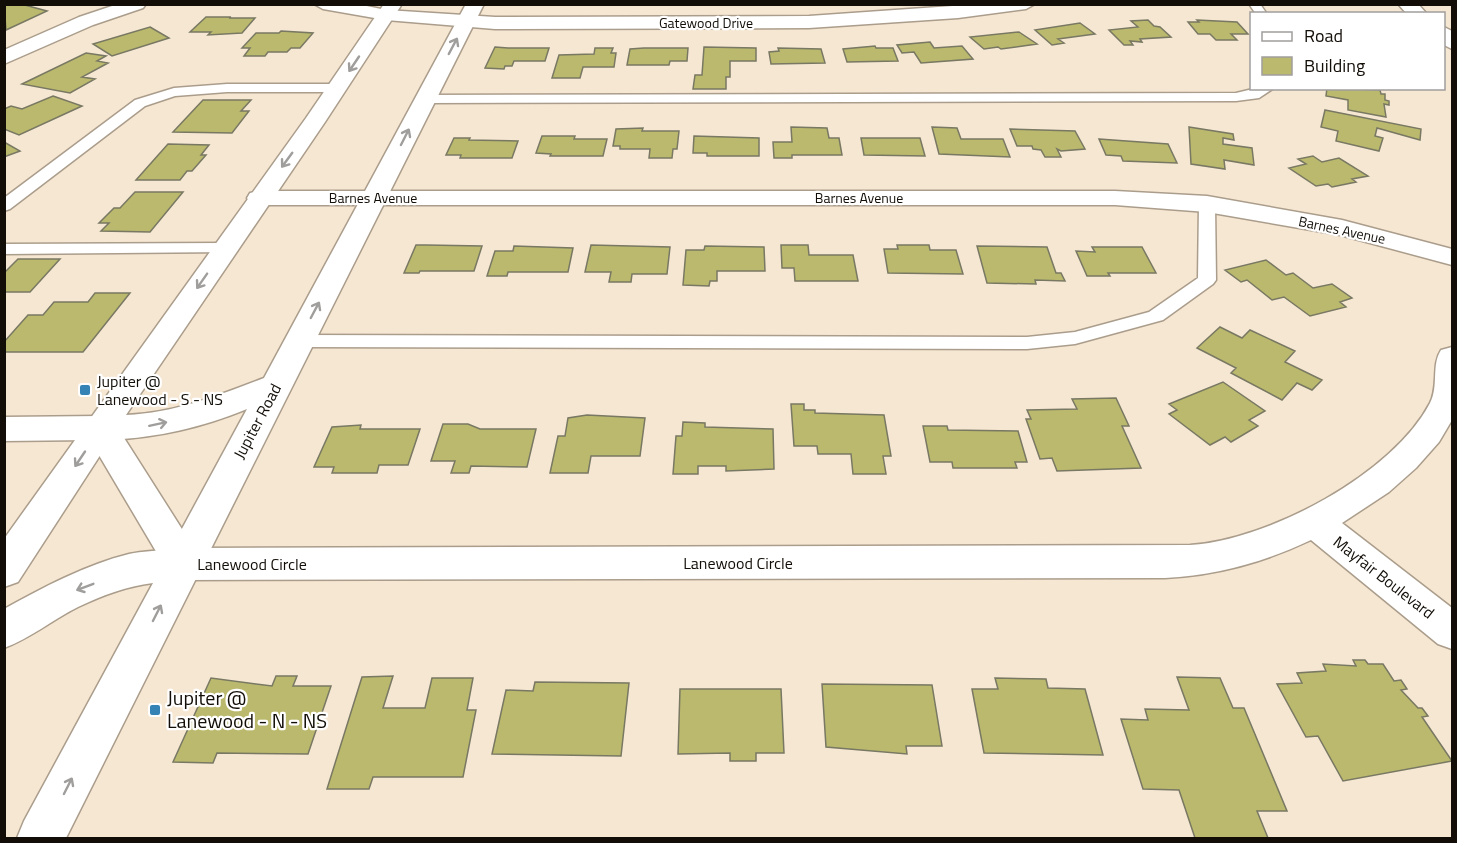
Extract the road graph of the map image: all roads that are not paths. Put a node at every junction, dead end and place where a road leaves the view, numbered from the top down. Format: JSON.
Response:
{"nodes":[{"id":1,"x":137,"y":4,"type":"edge"},
{"id":2,"x":323,"y":4,"type":"edge"},
{"id":3,"x":1026,"y":4,"type":"edge"},
{"id":4,"x":390,"y":10,"type":"edge"},
{"id":5,"x":471,"y":13,"type":"edge"},
{"id":6,"x":4,"y":58,"type":"edge"},
{"id":7,"x":337,"y":88,"type":"junction"},
{"id":8,"x":1263,"y":90,"type":"edge"},
{"id":9,"x":425,"y":99,"type":"junction"},
{"id":10,"x":259,"y":198,"type":"junction"},
{"id":11,"x":374,"y":198,"type":"junction"},
{"id":12,"x":1207,"y":204,"type":"junction"},
{"id":13,"x":4,"y":206,"type":"edge"},
{"id":14,"x":224,"y":248,"type":"junction"},
{"id":15,"x":4,"y":249,"type":"edge"},
{"id":16,"x":1452,"y":257,"type":"edge"},
{"id":17,"x":298,"y":341,"type":"junction"},
{"id":18,"x":1452,"y":357,"type":"edge"},
{"id":19,"x":276,"y":385,"type":"junction"},
{"id":20,"x":100,"y":428,"type":"junction"},
{"id":21,"x":4,"y":429,"type":"edge"},
{"id":22,"x":1315,"y":523,"type":"junction"},
{"id":23,"x":183,"y":564,"type":"junction"},
{"id":24,"x":4,"y":571,"type":"edge"},
{"id":25,"x":4,"y":630,"type":"edge"},
{"id":26,"x":1452,"y":631,"type":"edge"},
{"id":27,"x":41,"y":838,"type":"edge"}],
"edges":[{"from":1,"to":6,"type":"street"},
{"from":2,"to":4,"type":"street","name":"Gatewood Drive"},
{"from":3,"to":5,"type":"street","name":"Gatewood Drive"},
{"from":4,"to":5,"type":"street","name":"Gatewood Drive"},
{"from":4,"to":7,"type":"street","one_way":true},
{"from":9,"to":5,"type":"street","name":"Jupiter Road","one_way":true},
{"from":7,"to":10,"type":"street","one_way":true},
{"from":7,"to":13,"type":"lane"},
{"from":8,"to":9,"type":"lane"},
{"from":11,"to":9,"type":"street","name":"Jupiter Road","one_way":true},
{"from":10,"to":11,"type":"street","name":"Barnes Avenue"},
{"from":10,"to":14,"type":"street"},
{"from":11,"to":12,"type":"street","name":"Barnes Avenue"},
{"from":17,"to":11,"type":"street","name":"Jupiter Road","one_way":true},
{"from":12,"to":16,"type":"street","name":"Barnes Avenue"},
{"from":12,"to":17,"type":"lane"},
{"from":14,"to":15,"type":"lane"},
{"from":14,"to":20,"type":"street","one_way":true},
{"from":17,"to":19,"type":"street","name":"Jupiter Road"},
{"from":18,"to":22,"type":"street","name":"Lanewood Circle"},
{"from":20,"to":19,"type":"street","one_way":true},
{"from":19,"to":23,"type":"street","name":"Jupiter Road"},
{"from":20,"to":21,"type":"street"},
{"from":20,"to":23,"type":"street","name":"Lanewood Circle"},
{"from":20,"to":24,"type":"street","one_way":true},
{"from":22,"to":23,"type":"street","name":"Lanewood Circle"},
{"from":22,"to":26,"type":"street","name":"Mayfair Boulevard"},
{"from":23,"to":25,"type":"street","one_way":true},
{"from":27,"to":23,"type":"street","name":"Jupiter Road","one_way":true}]}
